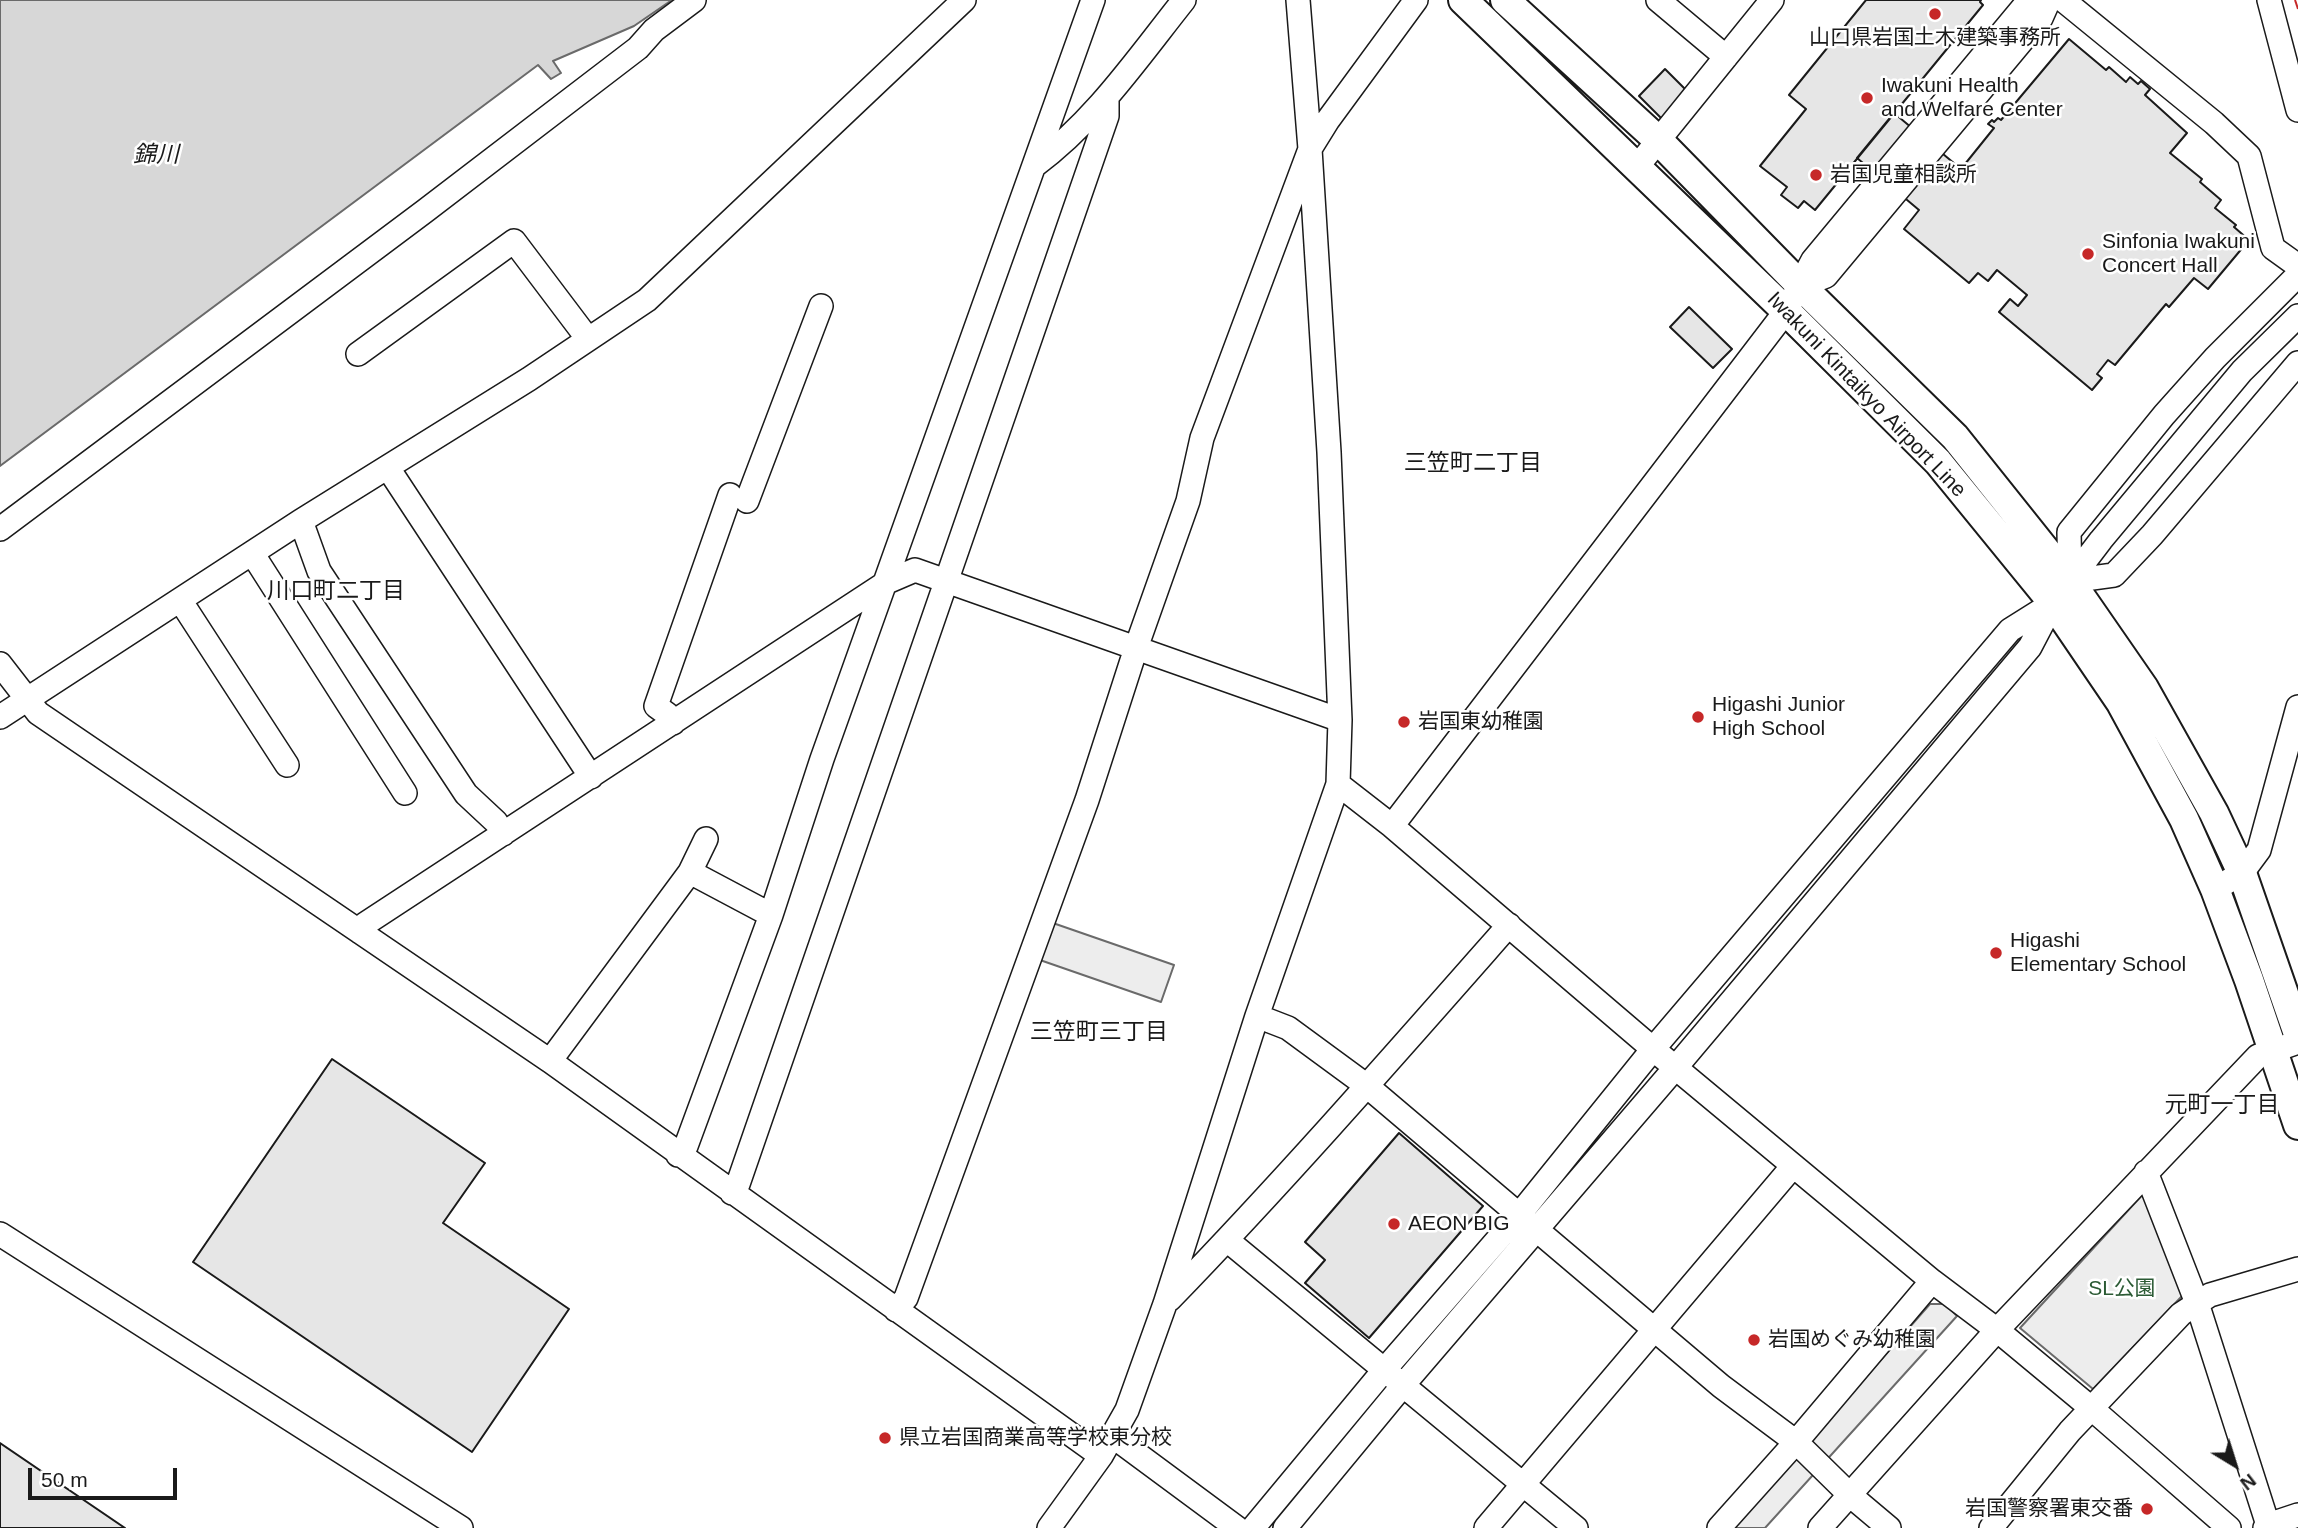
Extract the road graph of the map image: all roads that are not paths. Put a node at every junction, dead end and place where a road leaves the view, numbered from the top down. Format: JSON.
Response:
{"nodes":[{"id":1,"x":694,"y":0,"type":"edge"},
{"id":2,"x":964,"y":0,"type":"edge"},
{"id":3,"x":1093,"y":0,"type":"edge"},
{"id":4,"x":1184,"y":0,"type":"edge"},
{"id":5,"x":1298,"y":0,"type":"edge"},
{"id":6,"x":1416,"y":0,"type":"edge"},
{"id":7,"x":1463,"y":0,"type":"edge"},
{"id":8,"x":1505,"y":0,"type":"edge"},
{"id":9,"x":1658,"y":0,"type":"edge"},
{"id":10,"x":1772,"y":0,"type":"edge"},
{"id":11,"x":2034,"y":0,"type":"edge"},
{"id":12,"x":2049,"y":0,"type":"edge"},
{"id":13,"x":2063,"y":0,"type":"edge"},
{"id":14,"x":2269,"y":0,"type":"edge"},
{"id":15,"x":1726,"y":57,"type":"junction"},
{"id":16,"x":1107,"y":100,"type":"junction"},
{"id":17,"x":2298,"y":110,"type":"edge"},
{"id":18,"x":1659,"y":141,"type":"junction"},
{"id":19,"x":1310,"y":149,"type":"junction"},
{"id":20,"x":1034,"y":166,"type":"junction"},
{"id":21,"x":1636,"y":168,"type":"junction"},
{"id":22,"x":2295,"y":281,"type":"edge"},
{"id":23,"x":1801,"y":286,"type":"junction"},
{"id":24,"x":821,"y":306,"type":"dead end"},
{"id":25,"x":1786,"y":312,"type":"junction"},
{"id":26,"x":2298,"y":316,"type":"edge"},
{"id":27,"x":588,"y":340,"type":"junction"},
{"id":28,"x":358,"y":354,"type":"dead end"},
{"id":29,"x":2298,"y":363,"type":"edge"},
{"id":30,"x":388,"y":468,"type":"junction"},
{"id":31,"x":301,"y":520,"type":"junction"},
{"id":32,"x":0,"y":529,"type":"edge"},
{"id":33,"x":252,"y":553,"type":"junction"},
{"id":34,"x":946,"y":580,"type":"junction"},
{"id":35,"x":2070,"y":581,"type":"junction"},
{"id":36,"x":887,"y":582,"type":"junction"},
{"id":37,"x":180,"y":600,"type":"junction"},
{"id":38,"x":2053,"y":603,"type":"junction"},
{"id":39,"x":1136,"y":648,"type":"junction"},
{"id":40,"x":0,"y":664,"type":"edge"},
{"id":41,"x":26,"y":700,"type":"junction"},
{"id":42,"x":2298,"y":707,"type":"edge"},
{"id":43,"x":0,"y":717,"type":"edge"},
{"id":44,"x":1340,"y":720,"type":"junction"},
{"id":45,"x":673,"y":723,"type":"junction"},
{"id":46,"x":287,"y":765,"type":"dead end"},
{"id":47,"x":591,"y":777,"type":"junction"},
{"id":48,"x":1338,"y":784,"type":"junction"},
{"id":49,"x":405,"y":793,"type":"dead end"},
{"id":50,"x":1392,"y":826,"type":"junction"},
{"id":51,"x":503,"y":834,"type":"junction"},
{"id":52,"x":706,"y":839,"type":"dead end"},
{"id":53,"x":690,"y":872,"type":"junction"},
{"id":54,"x":2242,"y":873,"type":"junction"},
{"id":55,"x":2215,"y":889,"type":"junction"},
{"id":56,"x":771,"y":915,"type":"junction"},
{"id":57,"x":1509,"y":925,"type":"junction"},
{"id":58,"x":360,"y":932,"type":"junction"},
{"id":59,"x":1257,"y":1016,"type":"junction"},
{"id":60,"x":2298,"y":1034,"type":"edge"},
{"id":61,"x":2286,"y":1046,"type":"edge"},
{"id":62,"x":1653,"y":1049,"type":"junction"},
{"id":63,"x":550,"y":1061,"type":"junction"},
{"id":64,"x":1676,"y":1067,"type":"junction"},
{"id":65,"x":1367,"y":1086,"type":"junction"},
{"id":66,"x":2298,"y":1125,"type":"edge"},
{"id":67,"x":678,"y":1155,"type":"junction"},
{"id":68,"x":1793,"y":1166,"type":"junction"},
{"id":69,"x":2146,"y":1172,"type":"junction"},
{"id":70,"x":733,"y":1193,"type":"junction"},
{"id":71,"x":1527,"y":1222,"type":"junction"},
{"id":72,"x":0,"y":1234,"type":"edge"},
{"id":73,"x":1227,"y":1240,"type":"junction"},
{"id":74,"x":2298,"y":1269,"type":"edge"},
{"id":75,"x":1932,"y":1281,"type":"junction"},
{"id":76,"x":2197,"y":1303,"type":"junction"},
{"id":77,"x":1165,"y":1304,"type":"junction"},
{"id":78,"x":896,"y":1310,"type":"junction"},
{"id":79,"x":1654,"y":1330,"type":"junction"},
{"id":80,"x":1997,"y":1330,"type":"junction"},
{"id":81,"x":1385,"y":1369,"type":"junction"},
{"id":82,"x":1404,"y":1384,"type":"junction"},
{"id":83,"x":2091,"y":1408,"type":"junction"},
{"id":84,"x":1796,"y":1442,"type":"junction"},
{"id":85,"x":1108,"y":1446,"type":"junction"},
{"id":86,"x":1523,"y":1484,"type":"junction"},
{"id":87,"x":1851,"y":1496,"type":"junction"},
{"id":88,"x":2298,"y":1515,"type":"edge"},
{"id":89,"x":2216,"y":1524,"type":"edge"},
{"id":90,"x":2267,"y":1526,"type":"edge"},
{"id":91,"x":461,"y":1528,"type":"edge"},
{"id":92,"x":1049,"y":1528,"type":"edge"},
{"id":93,"x":1237,"y":1528,"type":"edge"},
{"id":94,"x":1253,"y":1528,"type":"edge"},
{"id":95,"x":1285,"y":1528,"type":"edge"},
{"id":96,"x":1486,"y":1528,"type":"edge"},
{"id":97,"x":1576,"y":1528,"type":"edge"},
{"id":98,"x":1719,"y":1528,"type":"edge"},
{"id":99,"x":1821,"y":1528,"type":"edge"},
{"id":100,"x":1889,"y":1528,"type":"edge"},
{"id":101,"x":1991,"y":1528,"type":"edge"}],
"edges":[{"from":1,"to":32,"type":"street"},
{"from":2,"to":27,"type":"street"},
{"from":3,"to":20,"type":"street"},
{"from":4,"to":16,"type":"street"},
{"from":5,"to":19,"type":"street"},
{"from":6,"to":19,"type":"street"},
{"from":7,"to":21,"type":"main road","name":"Iwakuni Kintaikyo Airport Line"},
{"from":8,"to":18,"type":"main road","name":"Iwakuni Kintaikyo Airport Line"},
{"from":9,"to":15,"type":"street"},
{"from":10,"to":15,"type":"street"},
{"from":11,"to":23,"type":"street"},
{"from":12,"to":23,"type":"street"},
{"from":13,"to":22,"type":"street"},
{"from":14,"to":17,"type":"street"},
{"from":15,"to":18,"type":"street"},
{"from":16,"to":20,"type":"street"},
{"from":16,"to":34,"type":"street"},
{"from":18,"to":21,"type":"street"},
{"from":18,"to":23,"type":"main road","name":"Iwakuni Kintaikyo Airport Line"},
{"from":19,"to":39,"type":"street"},
{"from":19,"to":44,"type":"street"},
{"from":20,"to":36,"type":"street"},
{"from":21,"to":25,"type":"main road","name":"Iwakuni Kintaikyo Airport Line"},
{"from":22,"to":35,"type":"street"},
{"from":23,"to":25,"type":"street"},
{"from":23,"to":35,"type":"main road","name":"Iwakuni Kintaikyo Airport Line"},
{"from":24,"to":45,"type":"street"},
{"from":25,"to":38,"type":"main road","name":"Iwakuni Kintaikyo Airport Line"},
{"from":25,"to":50,"type":"street"},
{"from":26,"to":35,"type":"street"},
{"from":27,"to":28,"type":"street"},
{"from":27,"to":30,"type":"street"},
{"from":29,"to":35,"type":"street"},
{"from":30,"to":31,"type":"street"},
{"from":30,"to":47,"type":"street"},
{"from":31,"to":33,"type":"street"},
{"from":31,"to":51,"type":"street"},
{"from":33,"to":37,"type":"street"},
{"from":33,"to":49,"type":"street"},
{"from":34,"to":36,"type":"street"},
{"from":34,"to":39,"type":"street"},
{"from":34,"to":70,"type":"street"},
{"from":35,"to":38,"type":"street"},
{"from":35,"to":54,"type":"main road","name":"Iwakuni Kintaikyo Airport Line"},
{"from":36,"to":45,"type":"street"},
{"from":36,"to":56,"type":"street"},
{"from":37,"to":41,"type":"street"},
{"from":37,"to":46,"type":"street"},
{"from":38,"to":55,"type":"main road","name":"Iwakuni Kintaikyo Airport Line"},
{"from":38,"to":62,"type":"street"},
{"from":38,"to":64,"type":"street"},
{"from":39,"to":44,"type":"street"},
{"from":39,"to":78,"type":"street"},
{"from":40,"to":41,"type":"street"},
{"from":41,"to":43,"type":"street"},
{"from":41,"to":58,"type":"street"},
{"from":42,"to":54,"type":"street"},
{"from":44,"to":48,"type":"street"},
{"from":45,"to":47,"type":"street"},
{"from":47,"to":51,"type":"street"},
{"from":48,"to":50,"type":"street"},
{"from":48,"to":59,"type":"street"},
{"from":50,"to":57,"type":"street"},
{"from":51,"to":58,"type":"street"},
{"from":52,"to":53,"type":"street"},
{"from":53,"to":56,"type":"street"},
{"from":53,"to":63,"type":"street"},
{"from":54,"to":55,"type":"street"},
{"from":54,"to":60,"type":"main road","name":"Iwakuni Kintaikyo Airport Line"},
{"from":55,"to":61,"type":"main road","name":"Iwakuni Kintaikyo Airport Line"},
{"from":56,"to":67,"type":"street"},
{"from":57,"to":62,"type":"street"},
{"from":57,"to":65,"type":"street"},
{"from":58,"to":63,"type":"street"},
{"from":59,"to":65,"type":"street"},
{"from":59,"to":77,"type":"street"},
{"from":61,"to":66,"type":"main road","name":"Iwakuni Kintaikyo Airport Line"},
{"from":61,"to":69,"type":"street"},
{"from":62,"to":64,"type":"street"},
{"from":62,"to":71,"type":"street"},
{"from":63,"to":67,"type":"street"},
{"from":64,"to":68,"type":"street"},
{"from":64,"to":71,"type":"street"},
{"from":65,"to":71,"type":"street"},
{"from":65,"to":73,"type":"street"},
{"from":67,"to":70,"type":"street"},
{"from":68,"to":75,"type":"street"},
{"from":68,"to":79,"type":"street"},
{"from":69,"to":76,"type":"street"},
{"from":69,"to":80,"type":"street"},
{"from":70,"to":78,"type":"street"},
{"from":71,"to":79,"type":"street"},
{"from":71,"to":81,"type":"street"},
{"from":71,"to":82,"type":"street"},
{"from":72,"to":91,"type":"street"},
{"from":73,"to":77,"type":"street"},
{"from":73,"to":81,"type":"street"},
{"from":74,"to":76,"type":"street"},
{"from":75,"to":80,"type":"street"},
{"from":75,"to":84,"type":"street"},
{"from":76,"to":83,"type":"street"},
{"from":76,"to":90,"type":"street"},
{"from":77,"to":85,"type":"street"},
{"from":78,"to":85,"type":"street"},
{"from":79,"to":84,"type":"street"},
{"from":79,"to":86,"type":"street"},
{"from":80,"to":83,"type":"street"},
{"from":80,"to":87,"type":"street"},
{"from":81,"to":82,"type":"street"},
{"from":81,"to":94,"type":"street"},
{"from":82,"to":86,"type":"street"},
{"from":82,"to":95,"type":"street"},
{"from":83,"to":89,"type":"street"},
{"from":83,"to":101,"type":"street"},
{"from":84,"to":87,"type":"street"},
{"from":84,"to":98,"type":"street"},
{"from":85,"to":92,"type":"street"},
{"from":85,"to":93,"type":"street"},
{"from":86,"to":96,"type":"street"},
{"from":86,"to":97,"type":"street"},
{"from":87,"to":99,"type":"street"},
{"from":87,"to":100,"type":"street"},
{"from":88,"to":90,"type":"street"}]}
